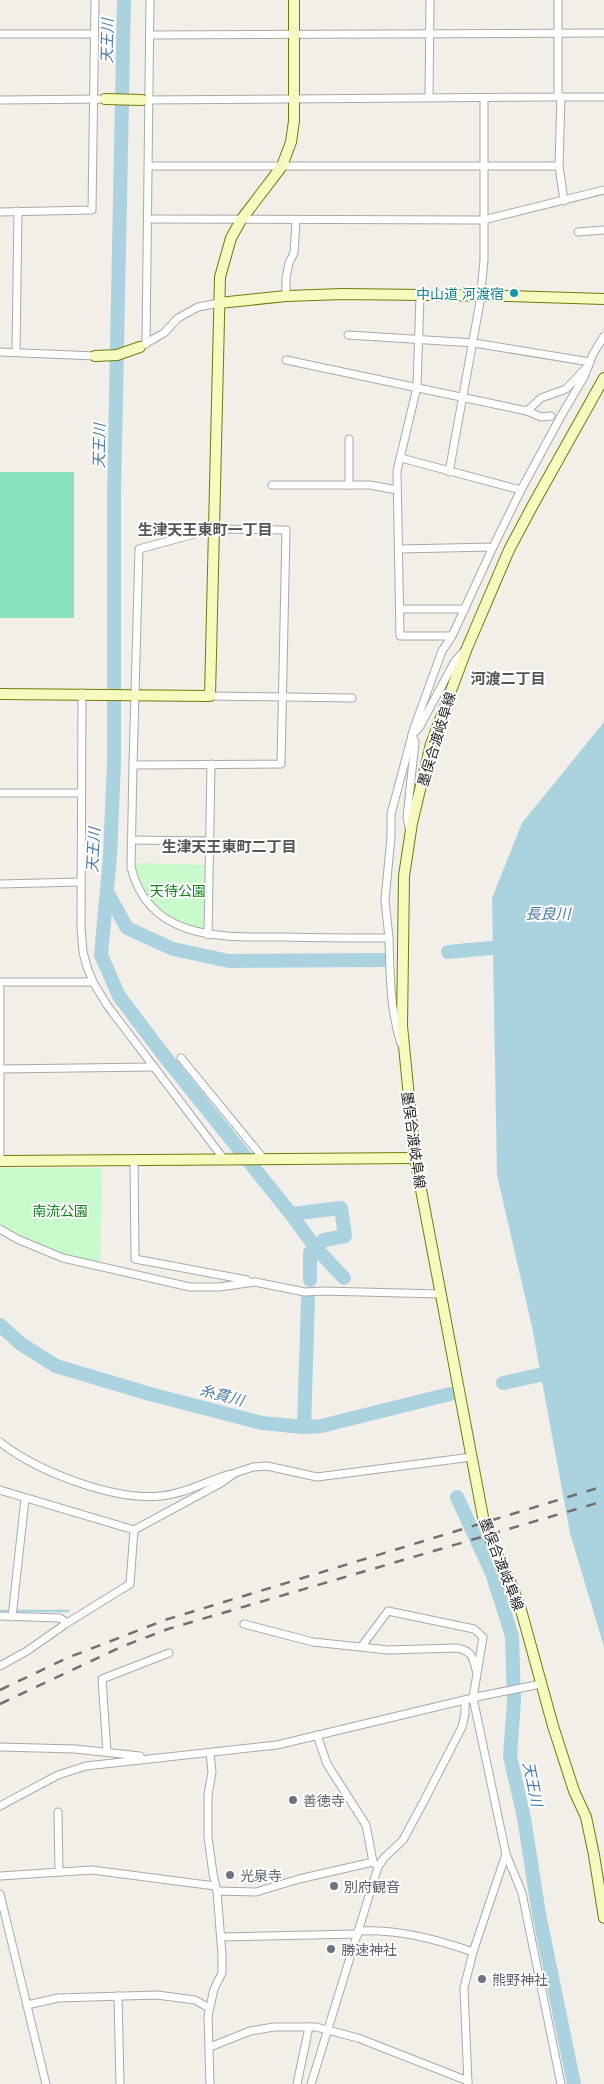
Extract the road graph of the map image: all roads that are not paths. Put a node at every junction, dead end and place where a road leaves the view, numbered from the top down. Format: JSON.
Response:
{"nodes":[{"id":1,"x":95,"y":0,"type":"edge"},
{"id":2,"x":150,"y":0,"type":"edge"},
{"id":3,"x":294,"y":0,"type":"edge"},
{"id":4,"x":430,"y":0,"type":"edge"},
{"id":5,"x":558,"y":0,"type":"edge"},
{"id":6,"x":604,"y":33,"type":"edge"},
{"id":7,"x":0,"y":34,"type":"edge"},
{"id":8,"x":94,"y":34,"type":"junction"},
{"id":9,"x":294,"y":34,"type":"junction"},
{"id":10,"x":430,"y":34,"type":"junction"},
{"id":11,"x":558,"y":34,"type":"junction"},
{"id":12,"x":150,"y":35,"type":"junction"},
{"id":13,"x":429,"y":97,"type":"junction"},
{"id":14,"x":560,"y":97,"type":"junction"},
{"id":15,"x":604,"y":97,"type":"edge"},
{"id":16,"x":294,"y":98,"type":"junction"},
{"id":17,"x":484,"y":98,"type":"junction"},
{"id":18,"x":0,"y":100,"type":"edge"},
{"id":19,"x":100,"y":100,"type":"junction"},
{"id":20,"x":146,"y":100,"type":"junction"},
{"id":21,"x":484,"y":165,"type":"junction"},
{"id":22,"x":149,"y":166,"type":"junction"},
{"id":23,"x":282,"y":166,"type":"junction"},
{"id":24,"x":560,"y":166,"type":"junction"},
{"id":25,"x":604,"y":190,"type":"edge"},
{"id":26,"x":564,"y":201,"type":"junction"},
{"id":27,"x":18,"y":211,"type":"junction"},
{"id":28,"x":0,"y":212,"type":"edge"},
{"id":29,"x":148,"y":219,"type":"junction"},
{"id":30,"x":241,"y":220,"type":"junction"},
{"id":31,"x":483,"y":220,"type":"junction"},
{"id":32,"x":296,"y":221,"type":"junction"},
{"id":33,"x":604,"y":230,"type":"edge"},
{"id":34,"x":578,"y":232,"type":"dead end"},
{"id":35,"x":286,"y":296,"type":"junction"},
{"id":36,"x":420,"y":296,"type":"junction"},
{"id":37,"x":481,"y":296,"type":"junction"},
{"id":38,"x":604,"y":300,"type":"edge"},
{"id":39,"x":219,"y":303,"type":"junction"},
{"id":40,"x":348,"y":335,"type":"dead end"},
{"id":41,"x":604,"y":336,"type":"edge"},
{"id":42,"x":419,"y":339,"type":"junction"},
{"id":43,"x":474,"y":342,"type":"junction"},
{"id":44,"x":143,"y":345,"type":"junction"},
{"id":45,"x":0,"y":352,"type":"edge"},
{"id":46,"x":16,"y":352,"type":"junction"},
{"id":47,"x":95,"y":356,"type":"joint"},
{"id":48,"x":286,"y":360,"type":"dead end"},
{"id":49,"x":589,"y":364,"type":"junction"},
{"id":50,"x":603,"y":377,"type":"edge"},
{"id":51,"x":417,"y":387,"type":"junction"},
{"id":52,"x":463,"y":397,"type":"junction"},
{"id":53,"x":527,"y":411,"type":"junction"},
{"id":54,"x":551,"y":416,"type":"dead end"},
{"id":55,"x":349,"y":439,"type":"dead end"},
{"id":56,"x":401,"y":458,"type":"junction"},
{"id":57,"x":449,"y":472,"type":"junction"},
{"id":58,"x":272,"y":485,"type":"dead end"},
{"id":59,"x":349,"y":485,"type":"junction"},
{"id":60,"x":397,"y":490,"type":"junction"},
{"id":61,"x":521,"y":490,"type":"junction"},
{"id":62,"x":213,"y":529,"type":"junction"},
{"id":63,"x":493,"y":547,"type":"junction"},
{"id":64,"x":399,"y":549,"type":"junction"},
{"id":65,"x":400,"y":609,"type":"junction"},
{"id":66,"x":464,"y":609,"type":"junction"},
{"id":67,"x":452,"y":636,"type":"junction"},
{"id":68,"x":466,"y":648,"type":"junction"},
{"id":69,"x":85,"y":693,"type":"junction"},
{"id":70,"x":0,"y":694,"type":"edge"},
{"id":71,"x":133,"y":694,"type":"junction"},
{"id":72,"x":210,"y":696,"type":"junction"},
{"id":73,"x":282,"y":697,"type":"junction"},
{"id":74,"x":352,"y":698,"type":"dead end"},
{"id":75,"x":412,"y":735,"type":"junction"},
{"id":76,"x":211,"y":764,"type":"junction"},
{"id":77,"x":133,"y":765,"type":"junction"},
{"id":78,"x":0,"y":793,"type":"edge"},
{"id":79,"x":81,"y":793,"type":"junction"},
{"id":80,"x":410,"y":834,"type":"junction"},
{"id":81,"x":131,"y":840,"type":"junction"},
{"id":82,"x":209,"y":841,"type":"junction"},
{"id":83,"x":80,"y":882,"type":"junction"},
{"id":84,"x":0,"y":884,"type":"edge"},
{"id":85,"x":208,"y":935,"type":"junction"},
{"id":86,"x":389,"y":938,"type":"junction"},
{"id":87,"x":0,"y":982,"type":"edge"},
{"id":88,"x":93,"y":982,"type":"junction"},
{"id":89,"x":0,"y":988,"type":"edge"},
{"id":90,"x":404,"y":1054,"type":"junction"},
{"id":91,"x":181,"y":1058,"type":"dead end"},
{"id":92,"x":153,"y":1067,"type":"junction"},
{"id":93,"x":1,"y":1068,"type":"junction"},
{"id":94,"x":225,"y":1158,"type":"junction"},
{"id":95,"x":259,"y":1158,"type":"junction"},
{"id":96,"x":416,"y":1158,"type":"junction"},
{"id":97,"x":134,"y":1159,"type":"junction"},
{"id":98,"x":0,"y":1161,"type":"edge"},
{"id":99,"x":0,"y":1229,"type":"edge"},
{"id":100,"x":255,"y":1282,"type":"junction"},
{"id":101,"x":440,"y":1294,"type":"junction"},
{"id":102,"x":0,"y":1442,"type":"edge"},
{"id":103,"x":472,"y":1458,"type":"junction"},
{"id":104,"x":235,"y":1473,"type":"junction"},
{"id":105,"x":0,"y":1490,"type":"edge"},
{"id":106,"x":26,"y":1498,"type":"junction"},
{"id":107,"x":134,"y":1530,"type":"junction"},
{"id":108,"x":0,"y":1616,"type":"edge"},
{"id":109,"x":12,"y":1616,"type":"junction"},
{"id":110,"x":67,"y":1623,"type":"junction"},
{"id":111,"x":244,"y":1624,"type":"dead end"},
{"id":112,"x":362,"y":1646,"type":"junction"},
{"id":113,"x":170,"y":1653,"type":"dead end"},
{"id":114,"x":0,"y":1666,"type":"edge"},
{"id":115,"x":476,"y":1676,"type":"junction"},
{"id":116,"x":538,"y":1684,"type":"junction"},
{"id":117,"x":469,"y":1699,"type":"junction"},
{"id":118,"x":316,"y":1735,"type":"junction"},
{"id":119,"x":0,"y":1746,"type":"edge"},
{"id":120,"x":107,"y":1752,"type":"junction"},
{"id":121,"x":210,"y":1753,"type":"junction"},
{"id":122,"x":151,"y":1758,"type":"junction"},
{"id":123,"x":0,"y":1806,"type":"edge"},
{"id":124,"x":58,"y":1812,"type":"dead end"},
{"id":125,"x":506,"y":1854,"type":"junction"},
{"id":126,"x":376,"y":1864,"type":"junction"},
{"id":127,"x":60,"y":1871,"type":"junction"},
{"id":128,"x":0,"y":1876,"type":"edge"},
{"id":129,"x":216,"y":1889,"type":"junction"},
{"id":130,"x":0,"y":1894,"type":"edge"},
{"id":131,"x":604,"y":1918,"type":"edge"},
{"id":132,"x":358,"y":1932,"type":"junction"},
{"id":133,"x":222,"y":1937,"type":"junction"},
{"id":134,"x":473,"y":1952,"type":"junction"},
{"id":135,"x":118,"y":1996,"type":"junction"},
{"id":136,"x":27,"y":2005,"type":"junction"},
{"id":137,"x":209,"y":2008,"type":"junction"},
{"id":138,"x":309,"y":2027,"type":"junction"},
{"id":139,"x":328,"y":2030,"type":"junction"},
{"id":140,"x":210,"y":2047,"type":"junction"},
{"id":141,"x":468,"y":2082,"type":"edge"},
{"id":142,"x":46,"y":2084,"type":"edge"},
{"id":143,"x":120,"y":2084,"type":"edge"},
{"id":144,"x":210,"y":2084,"type":"edge"},
{"id":145,"x":297,"y":2084,"type":"edge"},
{"id":146,"x":311,"y":2084,"type":"edge"},
{"id":147,"x":561,"y":2084,"type":"edge"}],
"edges":[{"from":1,"to":8,"type":"street"},
{"from":2,"to":12,"type":"street"},
{"from":3,"to":9,"type":"street"},
{"from":4,"to":10,"type":"street"},
{"from":5,"to":11,"type":"street"},
{"from":6,"to":11,"type":"street"},
{"from":7,"to":8,"type":"street"},
{"from":8,"to":19,"type":"street"},
{"from":9,"to":10,"type":"street"},
{"from":9,"to":12,"type":"street"},
{"from":9,"to":16,"type":"street"},
{"from":10,"to":11,"type":"street"},
{"from":10,"to":13,"type":"street"},
{"from":11,"to":14,"type":"street"},
{"from":12,"to":20,"type":"street"},
{"from":13,"to":16,"type":"street"},
{"from":13,"to":17,"type":"street"},
{"from":14,"to":15,"type":"street"},
{"from":14,"to":17,"type":"street"},
{"from":14,"to":24,"type":"street"},
{"from":16,"to":20,"type":"street"},
{"from":16,"to":23,"type":"street"},
{"from":17,"to":21,"type":"street"},
{"from":18,"to":19,"type":"street"},
{"from":19,"to":20,"type":"street"},
{"from":19,"to":27,"type":"street"},
{"from":20,"to":22,"type":"street"},
{"from":21,"to":23,"type":"street"},
{"from":21,"to":24,"type":"street"},
{"from":21,"to":31,"type":"street"},
{"from":22,"to":23,"type":"street"},
{"from":22,"to":29,"type":"street"},
{"from":23,"to":30,"type":"street"},
{"from":24,"to":26,"type":"street"},
{"from":25,"to":26,"type":"street"},
{"from":26,"to":31,"type":"street"},
{"from":27,"to":28,"type":"street"},
{"from":27,"to":46,"type":"street"},
{"from":29,"to":30,"type":"street"},
{"from":29,"to":44,"type":"street"},
{"from":30,"to":32,"type":"street"},
{"from":30,"to":39,"type":"street"},
{"from":31,"to":32,"type":"street"},
{"from":31,"to":37,"type":"street"},
{"from":32,"to":35,"type":"street"},
{"from":33,"to":34,"type":"street"},
{"from":35,"to":36,"type":"street"},
{"from":35,"to":39,"type":"street"},
{"from":36,"to":37,"type":"street"},
{"from":36,"to":42,"type":"street"},
{"from":37,"to":38,"type":"street"},
{"from":37,"to":43,"type":"street"},
{"from":39,"to":44,"type":"street"},
{"from":39,"to":62,"type":"street"},
{"from":40,"to":42,"type":"street"},
{"from":41,"to":49,"type":"street"},
{"from":42,"to":43,"type":"street"},
{"from":42,"to":51,"type":"street"},
{"from":43,"to":49,"type":"street"},
{"from":43,"to":52,"type":"street"},
{"from":44,"to":47,"type":"street"},
{"from":45,"to":46,"type":"street"},
{"from":46,"to":47,"type":"street"},
{"from":48,"to":51,"type":"street"},
{"from":49,"to":53,"type":"street"},
{"from":49,"to":61,"type":"street"},
{"from":50,"to":68,"type":"street","name":"墨俣合渡岐阜線"},
{"from":51,"to":52,"type":"street"},
{"from":51,"to":56,"type":"street"},
{"from":52,"to":53,"type":"street"},
{"from":52,"to":57,"type":"street"},
{"from":53,"to":54,"type":"street"},
{"from":55,"to":59,"type":"street"},
{"from":56,"to":57,"type":"street"},
{"from":56,"to":60,"type":"street"},
{"from":57,"to":61,"type":"street"},
{"from":58,"to":59,"type":"street"},
{"from":59,"to":60,"type":"street"},
{"from":60,"to":64,"type":"street"},
{"from":61,"to":63,"type":"street"},
{"from":62,"to":71,"type":"street"},
{"from":62,"to":72,"type":"street"},
{"from":62,"to":73,"type":"street"},
{"from":63,"to":64,"type":"street"},
{"from":63,"to":66,"type":"street"},
{"from":64,"to":65,"type":"street"},
{"from":65,"to":66,"type":"street"},
{"from":65,"to":67,"type":"street"},
{"from":66,"to":67,"type":"street"},
{"from":67,"to":75,"type":"street"},
{"from":68,"to":75,"type":"street"},
{"from":68,"to":80,"type":"street","name":"墨俣合渡岐阜線"},
{"from":69,"to":70,"type":"street"},
{"from":69,"to":71,"type":"street"},
{"from":69,"to":79,"type":"street"},
{"from":71,"to":72,"type":"street"},
{"from":71,"to":77,"type":"street"},
{"from":72,"to":73,"type":"street"},
{"from":73,"to":74,"type":"street"},
{"from":73,"to":76,"type":"street"},
{"from":75,"to":80,"type":"street"},
{"from":75,"to":86,"type":"street"},
{"from":76,"to":77,"type":"street"},
{"from":76,"to":82,"type":"street"},
{"from":77,"to":81,"type":"street"},
{"from":78,"to":79,"type":"street"},
{"from":79,"to":83,"type":"street"},
{"from":80,"to":90,"type":"street","name":"墨俣合渡岐阜線"},
{"from":81,"to":82,"type":"street"},
{"from":81,"to":85,"type":"street"},
{"from":82,"to":85,"type":"street"},
{"from":83,"to":84,"type":"street"},
{"from":83,"to":88,"type":"street"},
{"from":85,"to":86,"type":"street"},
{"from":86,"to":90,"type":"street"},
{"from":87,"to":88,"type":"street"},
{"from":88,"to":92,"type":"street"},
{"from":89,"to":93,"type":"street"},
{"from":90,"to":96,"type":"street","name":"墨俣合渡岐阜線"},
{"from":91,"to":95,"type":"street"},
{"from":92,"to":93,"type":"street"},
{"from":92,"to":94,"type":"street"},
{"from":93,"to":98,"type":"street"},
{"from":94,"to":95,"type":"street"},
{"from":94,"to":97,"type":"street"},
{"from":95,"to":96,"type":"street"},
{"from":96,"to":101,"type":"street","name":"墨俣合渡岐阜線"},
{"from":97,"to":98,"type":"street"},
{"from":97,"to":100,"type":"street"},
{"from":99,"to":100,"type":"street"},
{"from":100,"to":101,"type":"street"},
{"from":101,"to":103,"type":"street","name":"墨俣合渡岐阜線"},
{"from":102,"to":104,"type":"street"},
{"from":103,"to":104,"type":"street"},
{"from":103,"to":116,"type":"street","name":"墨俣合渡岐阜線"},
{"from":104,"to":107,"type":"street"},
{"from":105,"to":106,"type":"street"},
{"from":106,"to":107,"type":"street"},
{"from":106,"to":109,"type":"street"},
{"from":107,"to":110,"type":"street"},
{"from":108,"to":109,"type":"street"},
{"from":109,"to":110,"type":"street"},
{"from":110,"to":114,"type":"street"},
{"from":111,"to":112,"type":"street"},
{"from":112,"to":115,"type":"street"},
{"from":112,"to":115,"type":"street"},
{"from":113,"to":120,"type":"street"},
{"from":115,"to":117,"type":"street"},
{"from":116,"to":117,"type":"street"},
{"from":116,"to":131,"type":"street","name":"墨俣合渡岐阜線"},
{"from":117,"to":118,"type":"street"},
{"from":117,"to":125,"type":"street"},
{"from":117,"to":126,"type":"street"},
{"from":118,"to":121,"type":"street"},
{"from":118,"to":126,"type":"street"},
{"from":119,"to":120,"type":"street"},
{"from":120,"to":122,"type":"street"},
{"from":121,"to":122,"type":"street"},
{"from":121,"to":129,"type":"street"},
{"from":122,"to":123,"type":"street"},
{"from":124,"to":127,"type":"street"},
{"from":125,"to":134,"type":"street"},
{"from":125,"to":147,"type":"street"},
{"from":126,"to":129,"type":"street"},
{"from":126,"to":132,"type":"street"},
{"from":127,"to":128,"type":"street"},
{"from":127,"to":129,"type":"street"},
{"from":129,"to":133,"type":"street"},
{"from":130,"to":136,"type":"street"},
{"from":132,"to":133,"type":"street"},
{"from":132,"to":134,"type":"street"},
{"from":132,"to":139,"type":"street"},
{"from":133,"to":137,"type":"street"},
{"from":134,"to":141,"type":"street"},
{"from":135,"to":136,"type":"street"},
{"from":135,"to":137,"type":"street"},
{"from":135,"to":143,"type":"street"},
{"from":136,"to":142,"type":"street"},
{"from":137,"to":140,"type":"street"},
{"from":138,"to":139,"type":"street"},
{"from":138,"to":140,"type":"street"},
{"from":138,"to":145,"type":"street"},
{"from":139,"to":141,"type":"street"},
{"from":139,"to":146,"type":"street"},
{"from":140,"to":144,"type":"street"}]}
